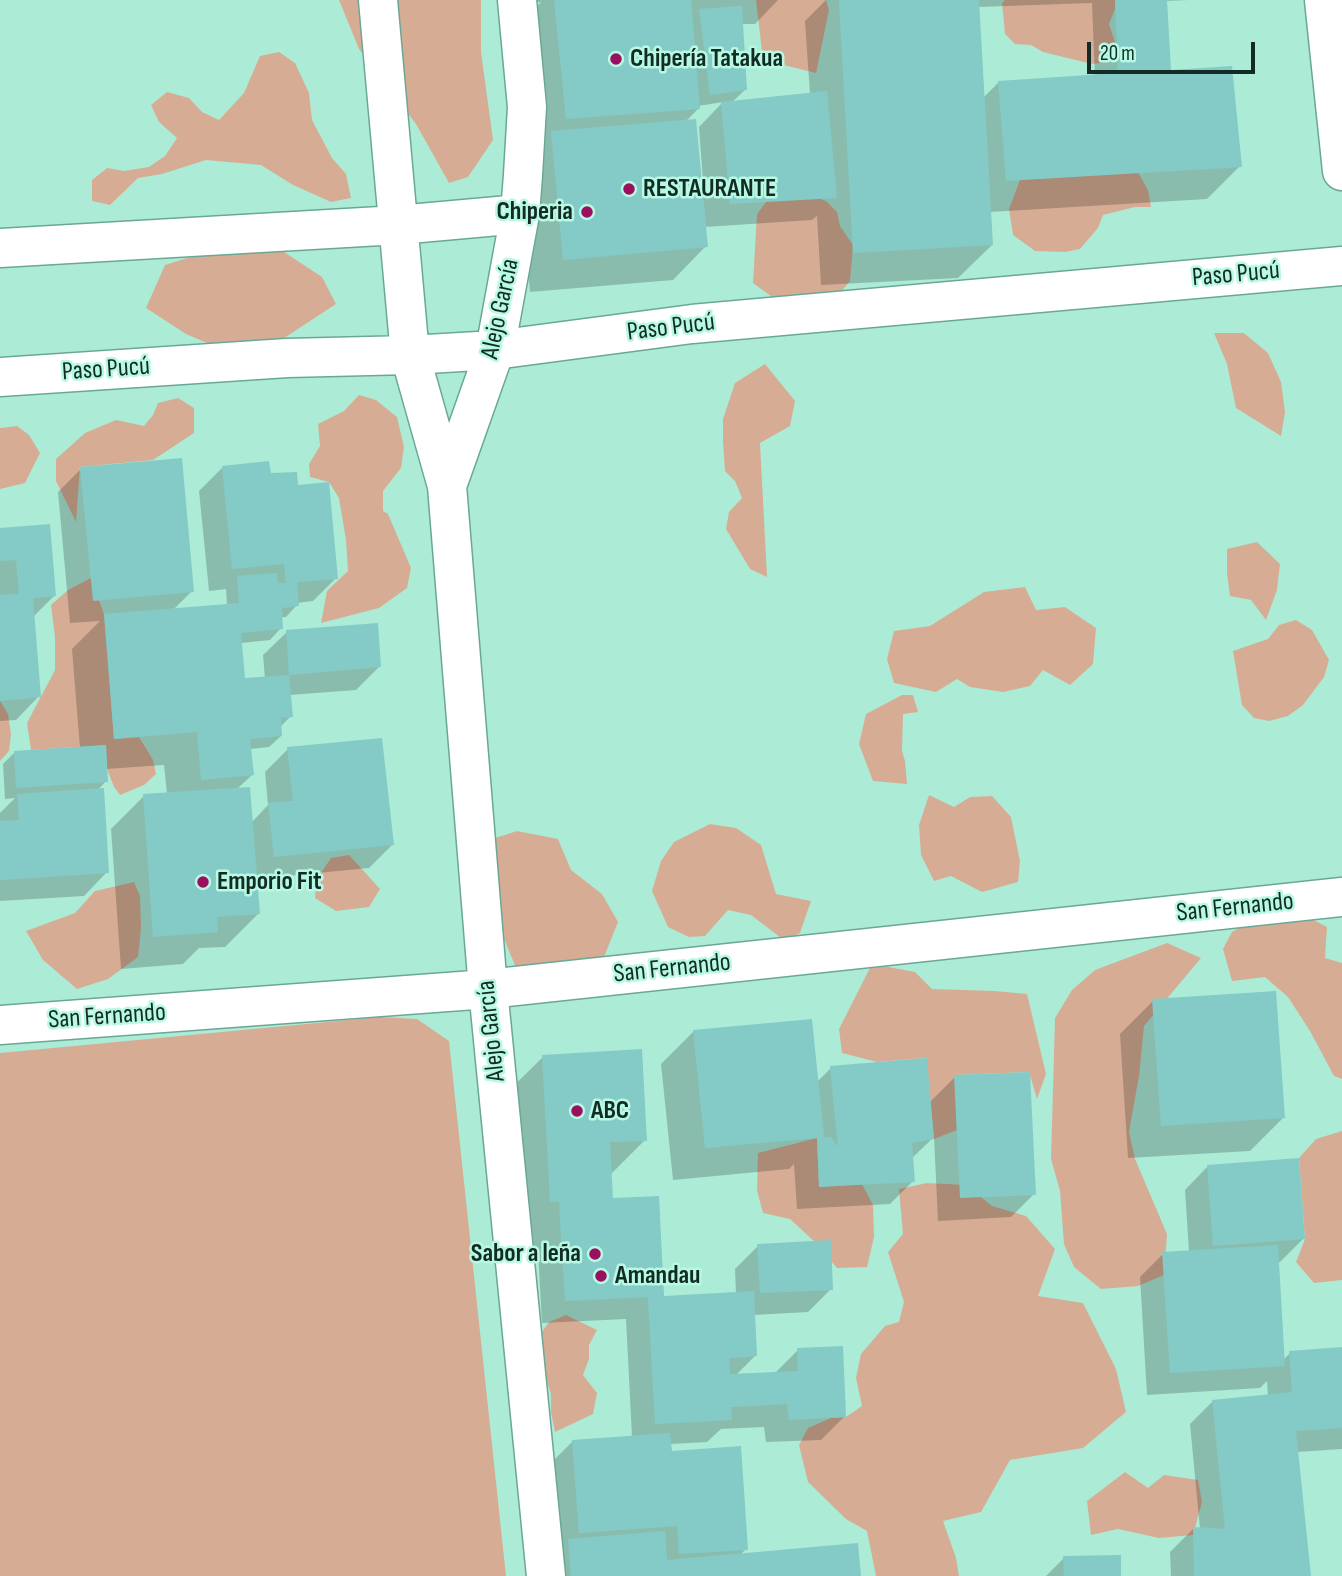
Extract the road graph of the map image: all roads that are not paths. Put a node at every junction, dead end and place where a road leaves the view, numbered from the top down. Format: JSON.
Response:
{"nodes":[{"id":1,"x":378,"y":0,"type":"edge"},
{"id":2,"x":517,"y":0,"type":"edge"},
{"id":3,"x":1324,"y":0,"type":"edge"},
{"id":4,"x":1342,"y":171,"type":"edge"},
{"id":5,"x":520,"y":215,"type":"junction"},
{"id":6,"x":398,"y":225,"type":"junction"},
{"id":7,"x":0,"y":247,"type":"edge"},
{"id":8,"x":1342,"y":266,"type":"edge"},
{"id":9,"x":495,"y":350,"type":"junction"},
{"id":10,"x":410,"y":355,"type":"junction"},
{"id":11,"x":0,"y":377,"type":"edge"},
{"id":12,"x":447,"y":486,"type":"junction"},
{"id":13,"x":1342,"y":897,"type":"edge"},
{"id":14,"x":488,"y":989,"type":"junction"},
{"id":15,"x":0,"y":1025,"type":"edge"},
{"id":16,"x":546,"y":1576,"type":"edge"}],
"edges":[{"from":1,"to":6,"type":"street","name":"Alejo García"},
{"from":2,"to":5,"type":"street","name":"Alejo García"},
{"from":3,"to":4,"type":"street"},
{"from":5,"to":6,"type":"street"},
{"from":5,"to":9,"type":"street","name":"Alejo García"},
{"from":6,"to":7,"type":"street"},
{"from":6,"to":10,"type":"street","name":"Alejo García"},
{"from":8,"to":9,"type":"street","name":"Paso Pucú"},
{"from":9,"to":10,"type":"street","name":"Paso Pucú"},
{"from":9,"to":12,"type":"street","name":"Alejo García"},
{"from":10,"to":11,"type":"street","name":"Paso Pucú"},
{"from":10,"to":12,"type":"street","name":"Alejo García"},
{"from":12,"to":14,"type":"street","name":"Alejo García"},
{"from":13,"to":14,"type":"street","name":"San Fernando"},
{"from":14,"to":15,"type":"street","name":"San Fernando"},
{"from":14,"to":16,"type":"street","name":"Alejo García"}]}
